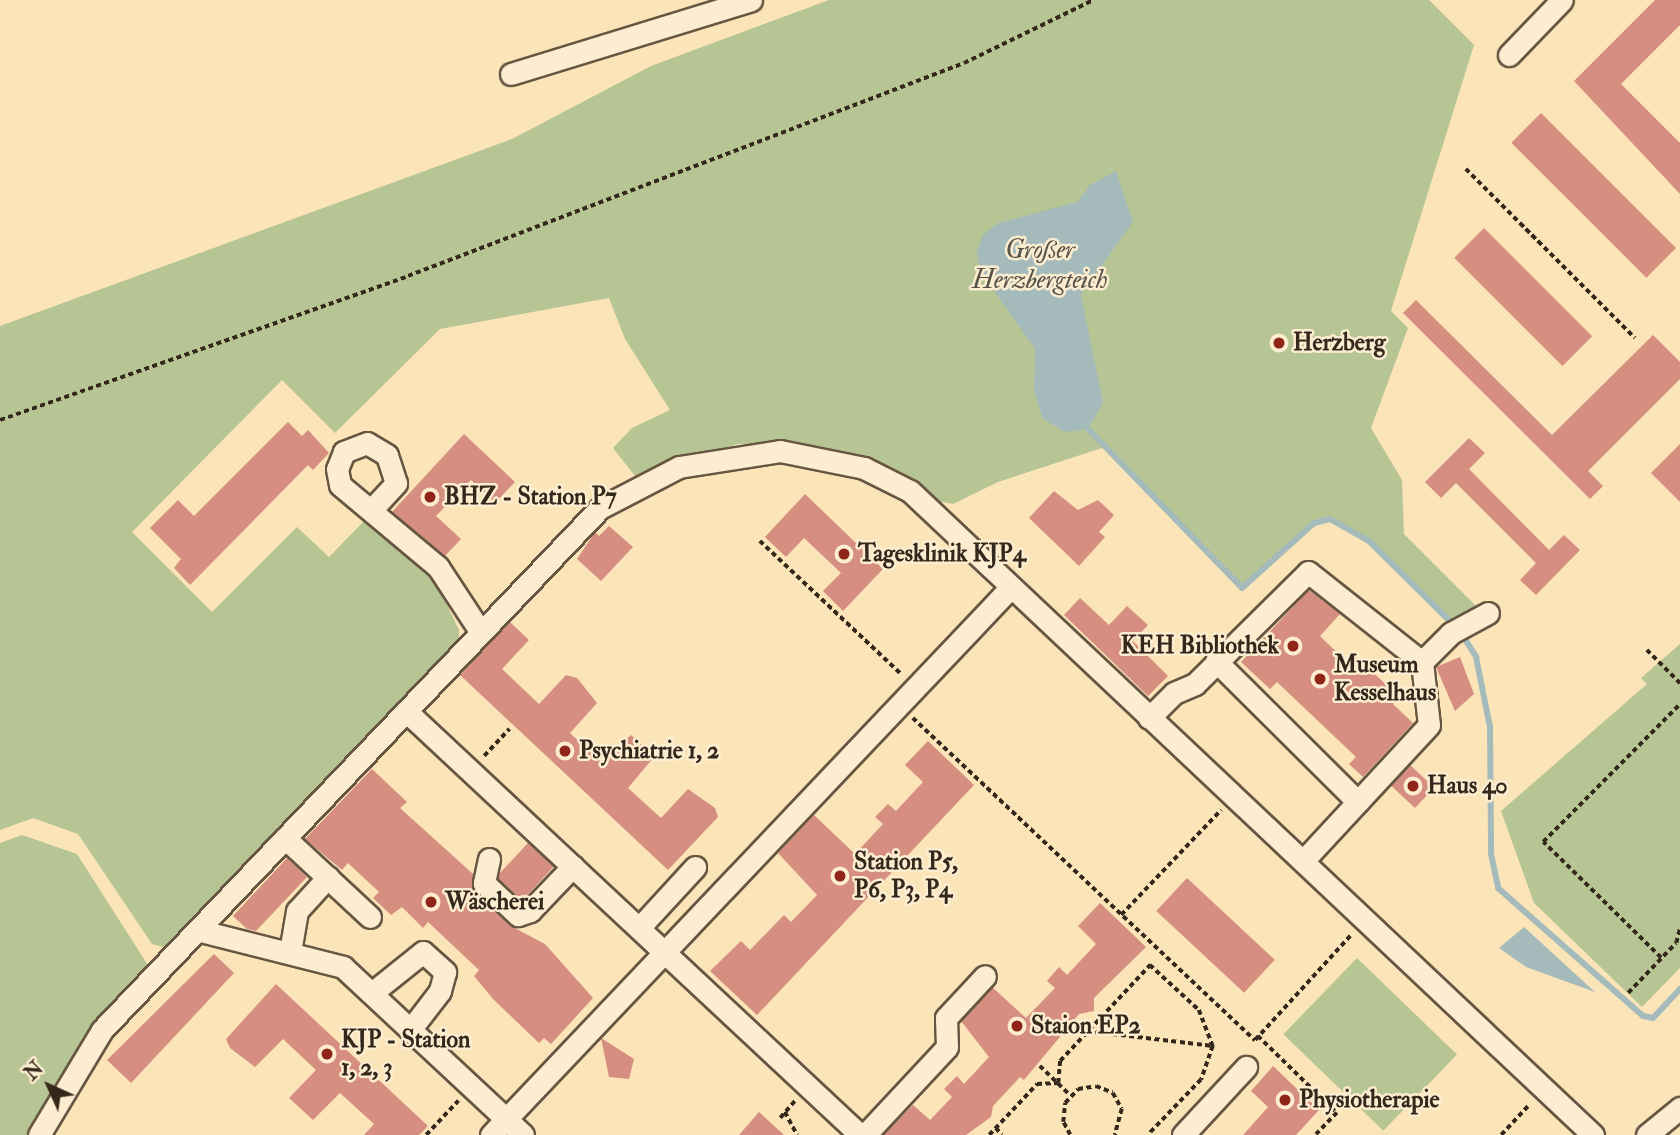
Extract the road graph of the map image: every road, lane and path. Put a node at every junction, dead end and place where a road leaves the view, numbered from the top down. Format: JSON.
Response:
{"nodes":[{"id":1,"x":751,"y":0,"type":"edge"},
{"id":2,"x":1093,"y":0,"type":"edge"},
{"id":3,"x":1562,"y":0,"type":"edge"},
{"id":4,"x":1509,"y":55,"type":"dead end"},
{"id":5,"x":511,"y":74,"type":"dead end"},
{"id":6,"x":1466,"y":169,"type":"dead end"},
{"id":7,"x":1635,"y":338,"type":"dead end"},
{"id":8,"x":0,"y":420,"type":"edge"},
{"id":9,"x":373,"y":508,"type":"dead end"},
{"id":10,"x":760,"y":541,"type":"dead end"},
{"id":11,"x":1011,"y":587,"type":"junction"},
{"id":12,"x":1488,"y":613,"type":"dead end"},
{"id":13,"x":480,"y":631,"type":"junction"},
{"id":14,"x":1647,"y":650,"type":"dead end"},
{"id":15,"x":1216,"y":661,"type":"junction"},
{"id":16,"x":1422,"y":662,"type":"junction"},
{"id":17,"x":1680,"y":684,"type":"edge"},
{"id":18,"x":915,"y":687,"type":"junction"},
{"id":19,"x":899,"y":704,"type":"junction"},
{"id":20,"x":1680,"y":704,"type":"edge"},
{"id":21,"x":406,"y":711,"type":"junction"},
{"id":22,"x":1149,"y":718,"type":"junction"},
{"id":23,"x":509,"y":729,"type":"dead end"},
{"id":24,"x":471,"y":771,"type":"junction"},
{"id":25,"x":1234,"y":796,"type":"junction"},
{"id":26,"x":1358,"y":802,"type":"junction"},
{"id":27,"x":285,"y":838,"type":"junction"},
{"id":28,"x":489,"y":859,"type":"dead end"},
{"id":29,"x":1303,"y":861,"type":"junction"},
{"id":30,"x":573,"y":866,"type":"junction"},
{"id":31,"x":328,"y":877,"type":"junction"},
{"id":32,"x":710,"y":904,"type":"junction"},
{"id":33,"x":1121,"y":915,"type":"junction"},
{"id":34,"x":370,"y":917,"type":"dead end"},
{"id":35,"x":1365,"y":920,"type":"junction"},
{"id":36,"x":639,"y":928,"type":"junction"},
{"id":37,"x":1680,"y":928,"type":"edge"},
{"id":38,"x":197,"y":930,"type":"junction"},
{"id":39,"x":290,"y":952,"type":"junction"},
{"id":40,"x":665,"y":952,"type":"junction"},
{"id":41,"x":1661,"y":958,"type":"junction"},
{"id":42,"x":985,"y":976,"type":"dead end"},
{"id":43,"x":373,"y":992,"type":"junction"},
{"id":44,"x":1628,"y":993,"type":"dead end"},
{"id":45,"x":410,"y":1030,"type":"junction"},
{"id":46,"x":1087,"y":1031,"type":"junction"},
{"id":47,"x":1258,"y":1036,"type":"junction"},
{"id":48,"x":1213,"y":1046,"type":"junction"},
{"id":49,"x":1040,"y":1066,"type":"dead end"},
{"id":50,"x":1246,"y":1067,"type":"dead end"},
{"id":51,"x":1058,"y":1083,"type":"junction"},
{"id":52,"x":471,"y":1086,"type":"junction"},
{"id":53,"x":1070,"y":1096,"type":"junction"},
{"id":54,"x":1529,"y":1105,"type":"dead end"},
{"id":55,"x":1680,"y":1108,"type":"edge"},
{"id":56,"x":785,"y":1112,"type":"dead end"},
{"id":57,"x":506,"y":1119,"type":"junction"},
{"id":58,"x":996,"y":1128,"type":"junction"},
{"id":59,"x":39,"y":1135,"type":"edge"},
{"id":60,"x":426,"y":1135,"type":"edge"},
{"id":61,"x":491,"y":1135,"type":"edge"},
{"id":62,"x":523,"y":1135,"type":"edge"},
{"id":63,"x":797,"y":1135,"type":"edge"},
{"id":64,"x":863,"y":1135,"type":"edge"},
{"id":65,"x":989,"y":1135,"type":"edge"},
{"id":66,"x":1002,"y":1135,"type":"edge"},
{"id":67,"x":1070,"y":1135,"type":"edge"},
{"id":68,"x":1115,"y":1135,"type":"edge"},
{"id":69,"x":1148,"y":1135,"type":"edge"},
{"id":70,"x":1183,"y":1135,"type":"edge"},
{"id":71,"x":1316,"y":1135,"type":"edge"},
{"id":72,"x":1501,"y":1135,"type":"edge"},
{"id":73,"x":1593,"y":1135,"type":"edge"},
{"id":74,"x":1647,"y":1135,"type":"edge"}],
"edges":[{"from":1,"to":5,"type":"street"},
{"from":2,"to":8,"type":"path"},
{"from":3,"to":4,"type":"street"},
{"from":6,"to":7,"type":"path"},
{"from":9,"to":13,"type":"street"},
{"from":10,"to":18,"type":"path"},
{"from":11,"to":13,"type":"street"},
{"from":11,"to":18,"type":"street"},
{"from":11,"to":22,"type":"street"},
{"from":12,"to":16,"type":"street"},
{"from":13,"to":21,"type":"street"},
{"from":14,"to":17,"type":"path"},
{"from":15,"to":16,"type":"street"},
{"from":15,"to":22,"type":"street"},
{"from":15,"to":26,"type":"street"},
{"from":16,"to":26,"type":"street"},
{"from":18,"to":19,"type":"street"},
{"from":19,"to":32,"type":"street"},
{"from":19,"to":33,"type":"path"},
{"from":20,"to":41,"type":"path"},
{"from":21,"to":24,"type":"street"},
{"from":21,"to":27,"type":"street"},
{"from":22,"to":25,"type":"street"},
{"from":23,"to":24,"type":"path"},
{"from":24,"to":30,"type":"street"},
{"from":25,"to":29,"type":"street"},
{"from":25,"to":33,"type":"path"},
{"from":26,"to":29,"type":"street"},
{"from":27,"to":31,"type":"street"},
{"from":27,"to":38,"type":"street"},
{"from":28,"to":30,"type":"street"},
{"from":29,"to":35,"type":"street"},
{"from":30,"to":36,"type":"street"},
{"from":31,"to":34,"type":"street"},
{"from":31,"to":39,"type":"street"},
{"from":32,"to":36,"type":"street"},
{"from":32,"to":40,"type":"street"},
{"from":33,"to":47,"type":"path"},
{"from":35,"to":47,"type":"path"},
{"from":35,"to":73,"type":"street"},
{"from":36,"to":40,"type":"street"},
{"from":37,"to":41,"type":"path"},
{"from":38,"to":39,"type":"street"},
{"from":38,"to":59,"type":"street"},
{"from":39,"to":43,"type":"street"},
{"from":40,"to":57,"type":"street"},
{"from":40,"to":64,"type":"street"},
{"from":41,"to":44,"type":"path"},
{"from":42,"to":64,"type":"street"},
{"from":43,"to":45,"type":"street"},
{"from":43,"to":45,"type":"street"},
{"from":45,"to":52,"type":"street"},
{"from":46,"to":48,"type":"path"},
{"from":46,"to":48,"type":"path"},
{"from":46,"to":51,"type":"path"},
{"from":47,"to":71,"type":"path"},
{"from":48,"to":69,"type":"path"},
{"from":49,"to":51,"type":"path"},
{"from":50,"to":70,"type":"street"},
{"from":51,"to":53,"type":"path"},
{"from":51,"to":58,"type":"path"},
{"from":52,"to":57,"type":"street"},
{"from":52,"to":60,"type":"path"},
{"from":53,"to":67,"type":"path"},
{"from":53,"to":68,"type":"path"},
{"from":54,"to":72,"type":"path"},
{"from":55,"to":74,"type":"street"},
{"from":56,"to":63,"type":"path"},
{"from":57,"to":61,"type":"street"},
{"from":57,"to":62,"type":"street"},
{"from":58,"to":65,"type":"path"},
{"from":58,"to":66,"type":"path"}]}
